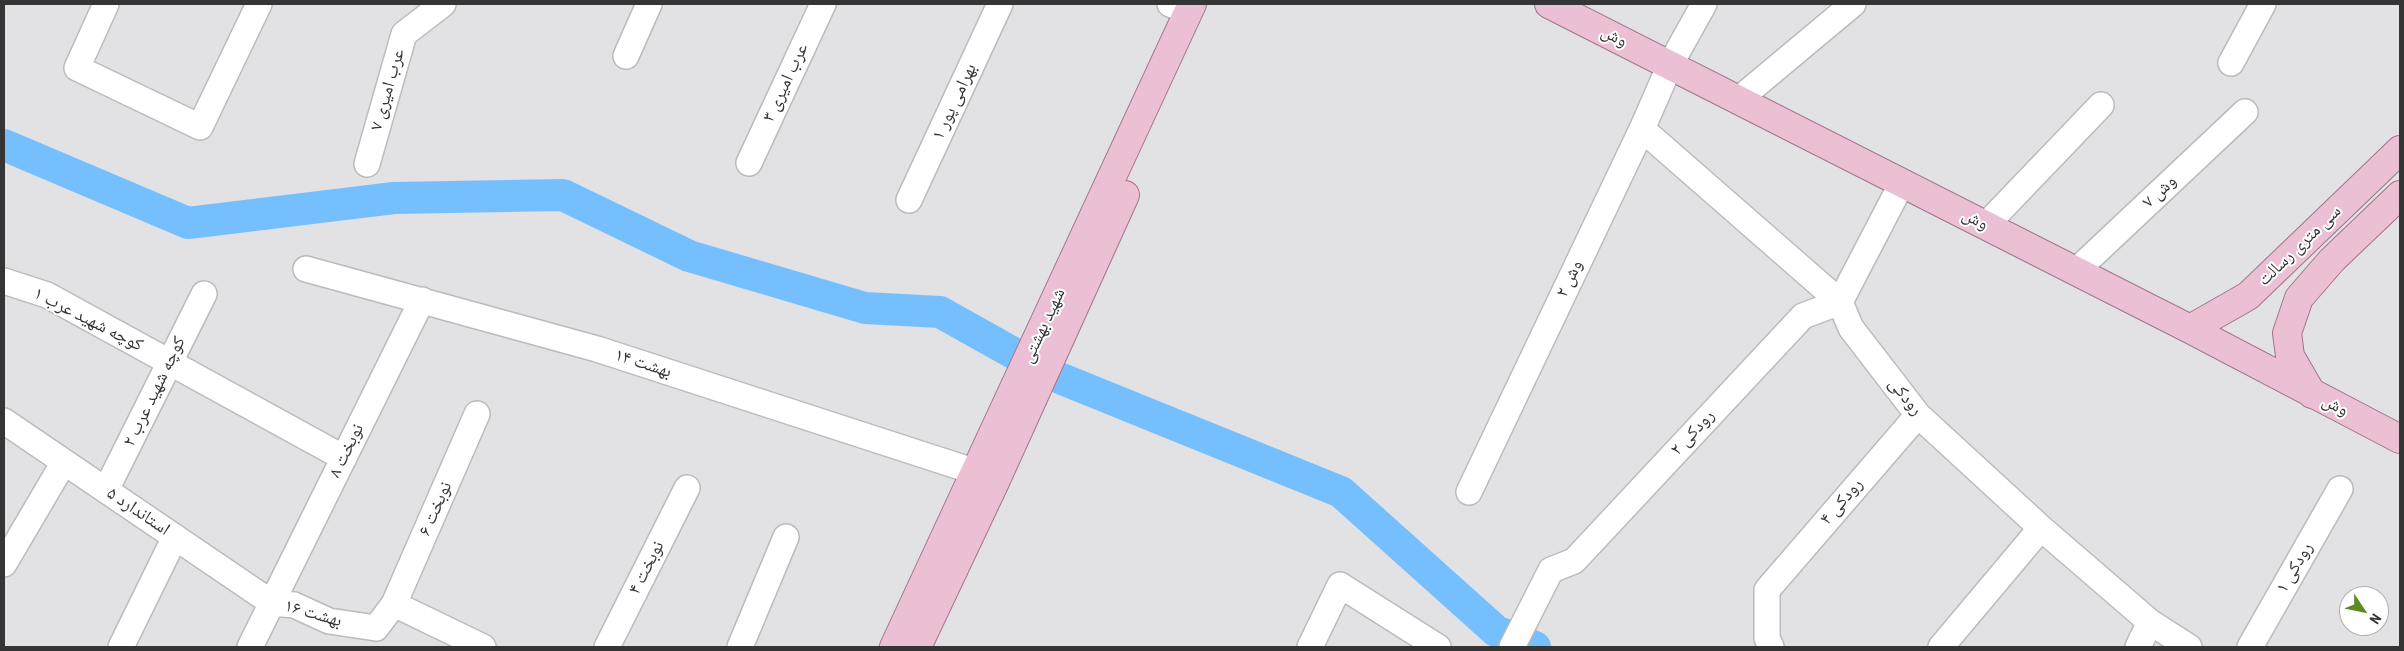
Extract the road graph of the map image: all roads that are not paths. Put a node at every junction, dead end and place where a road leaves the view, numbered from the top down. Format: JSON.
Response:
{"nodes":[{"id":1,"x":106,"y":4,"type":"edge"},
{"id":2,"x":259,"y":4,"type":"edge"},
{"id":3,"x":443,"y":4,"type":"edge"},
{"id":4,"x":649,"y":4,"type":"edge"},
{"id":5,"x":823,"y":4,"type":"edge"},
{"id":6,"x":1000,"y":4,"type":"edge"},
{"id":7,"x":1549,"y":4,"type":"edge"},
{"id":8,"x":1704,"y":4,"type":"edge"},
{"id":9,"x":1854,"y":4,"type":"edge"},
{"id":10,"x":2263,"y":4,"type":"edge"},
{"id":11,"x":1191,"y":6,"type":"edge"},
{"id":12,"x":626,"y":56,"type":"dead end"},
{"id":13,"x":2231,"y":62,"type":"dead end"},
{"id":14,"x":1670,"y":65,"type":"junction"},
{"id":15,"x":1738,"y":100,"type":"junction"},
{"id":16,"x":2101,"y":105,"type":"dead end"},
{"id":17,"x":2245,"y":112,"type":"dead end"},
{"id":18,"x":1642,"y":129,"type":"junction"},
{"id":19,"x":2399,"y":153,"type":"edge"},
{"id":20,"x":749,"y":163,"type":"dead end"},
{"id":21,"x":366,"y":164,"type":"dead end"},
{"id":22,"x":1902,"y":183,"type":"junction"},
{"id":23,"x":2400,"y":195,"type":"edge"},
{"id":24,"x":909,"y":200,"type":"dead end"},
{"id":25,"x":1986,"y":225,"type":"junction"},
{"id":26,"x":306,"y":270,"type":"dead end"},
{"id":27,"x":2076,"y":271,"type":"junction"},
{"id":28,"x":4,"y":281,"type":"edge"},
{"id":29,"x":204,"y":294,"type":"dead end"},
{"id":30,"x":422,"y":300,"type":"junction"},
{"id":31,"x":1840,"y":302,"type":"junction"},
{"id":32,"x":2190,"y":329,"type":"junction"},
{"id":33,"x":170,"y":363,"type":"junction"},
{"id":34,"x":2312,"y":394,"type":"junction"},
{"id":35,"x":477,"y":414,"type":"dead end"},
{"id":36,"x":1918,"y":415,"type":"junction"},
{"id":37,"x":4,"y":421,"type":"edge"},
{"id":38,"x":2400,"y":439,"type":"edge"},
{"id":39,"x":344,"y":458,"type":"junction"},
{"id":40,"x":64,"y":462,"type":"junction"},
{"id":41,"x":976,"y":472,"type":"junction"},
{"id":42,"x":687,"y":488,"type":"dead end"},
{"id":43,"x":2340,"y":489,"type":"dead end"},
{"id":44,"x":106,"y":490,"type":"junction"},
{"id":45,"x":1469,"y":492,"type":"dead end"},
{"id":46,"x":2041,"y":528,"type":"junction"},
{"id":47,"x":175,"y":537,"type":"junction"},
{"id":48,"x":786,"y":537,"type":"dead end"},
{"id":49,"x":4,"y":564,"type":"edge"},
{"id":50,"x":272,"y":602,"type":"junction"},
{"id":51,"x":394,"y":604,"type":"junction"},
{"id":52,"x":2150,"y":622,"type":"junction"},
{"id":53,"x":372,"y":637,"type":"edge"},
{"id":54,"x":121,"y":647,"type":"edge"},
{"id":55,"x":250,"y":647,"type":"edge"},
{"id":56,"x":483,"y":647,"type":"edge"},
{"id":57,"x":607,"y":647,"type":"edge"},
{"id":58,"x":740,"y":647,"type":"edge"},
{"id":59,"x":894,"y":647,"type":"edge"},
{"id":60,"x":916,"y":647,"type":"edge"},
{"id":61,"x":1310,"y":647,"type":"edge"},
{"id":62,"x":1438,"y":647,"type":"edge"},
{"id":63,"x":1512,"y":647,"type":"edge"},
{"id":64,"x":1770,"y":647,"type":"edge"},
{"id":65,"x":1941,"y":647,"type":"edge"},
{"id":66,"x":2138,"y":647,"type":"edge"},
{"id":67,"x":2189,"y":647,"type":"edge"},
{"id":68,"x":2250,"y":647,"type":"edge"}],
"edges":[{"from":1,"to":2,"type":"street"},
{"from":3,"to":21,"type":"street","name":"۷ عرب امیری"},
{"from":4,"to":12,"type":"street"},
{"from":5,"to":20,"type":"street","name":"۳ عرب امیری"},
{"from":6,"to":24,"type":"street","name":"۱ بهرامی پور"},
{"from":7,"to":14,"type":"main road","name":"وش"},
{"from":8,"to":14,"type":"street","name":"وش ۲"},
{"from":9,"to":15,"type":"street"},
{"from":10,"to":13,"type":"street"},
{"from":11,"to":41,"type":"main road","name":"شهید بهشتی"},
{"from":11,"to":60,"type":"main road","name":"شهید بهشتی"},
{"from":14,"to":15,"type":"main road","name":"وش"},
{"from":14,"to":18,"type":"street","name":"وش ۲"},
{"from":15,"to":22,"type":"main road","name":"وش"},
{"from":16,"to":25,"type":"street"},
{"from":17,"to":27,"type":"street","name":"وش ۷"},
{"from":18,"to":31,"type":"street","name":"رودکی"},
{"from":18,"to":45,"type":"street","name":"وش ۲"},
{"from":19,"to":32,"type":"main road","name":"سی متری رسالت"},
{"from":22,"to":25,"type":"main road","name":"وش"},
{"from":22,"to":31,"type":"street"},
{"from":23,"to":34,"type":"main road","name":"سی متری رسالت"},
{"from":25,"to":27,"type":"main road","name":"وش"},
{"from":26,"to":30,"type":"street","name":"بهشت ۱۴"},
{"from":27,"to":32,"type":"main road","name":"وش"},
{"from":28,"to":33,"type":"street","name":"کوچه شهید عرب ۱"},
{"from":29,"to":33,"type":"street","name":"کوچه شهید عرب ۲"},
{"from":30,"to":39,"type":"street","name":"۸ نوبخت"},
{"from":30,"to":41,"type":"street","name":"بهشت ۱۴"},
{"from":31,"to":36,"type":"street","name":"رودکی"},
{"from":31,"to":63,"type":"street","name":"رودکی ۲"},
{"from":32,"to":34,"type":"main road","name":"وش"},
{"from":33,"to":39,"type":"street","name":"کوچه شهید عرب ۱"},
{"from":33,"to":44,"type":"street","name":"کوچه شهید عرب ۲"},
{"from":34,"to":38,"type":"main road","name":"وش"},
{"from":35,"to":51,"type":"street","name":"نوبخت ۶"},
{"from":36,"to":46,"type":"street","name":"رودکی"},
{"from":36,"to":64,"type":"street","name":"رودکی ۴"},
{"from":37,"to":40,"type":"street","name":"۵ استاندارد"},
{"from":39,"to":50,"type":"street","name":"۸ نوبخت"},
{"from":40,"to":44,"type":"street","name":"۵ استاندارد"},
{"from":40,"to":49,"type":"street"},
{"from":41,"to":59,"type":"main road","name":"شهید بهشتی"},
{"from":42,"to":57,"type":"street","name":"۴ نوبخت"},
{"from":43,"to":68,"type":"street","name":"رودکی ۱"},
{"from":44,"to":47,"type":"street","name":"۵ استاندارد"},
{"from":46,"to":52,"type":"street","name":"رودکی"},
{"from":46,"to":65,"type":"street"},
{"from":47,"to":50,"type":"street","name":"۵ استاندارد"},
{"from":47,"to":54,"type":"street"},
{"from":48,"to":58,"type":"street"},
{"from":50,"to":53,"type":"street","name":"۱۶ بهشت"},
{"from":50,"to":55,"type":"street","name":"۸ نوبخت"},
{"from":51,"to":53,"type":"street","name":"۱۶ بهشت"},
{"from":51,"to":56,"type":"street"},
{"from":52,"to":66,"type":"street"},
{"from":52,"to":67,"type":"street","name":"رودکی"},
{"from":61,"to":62,"type":"street"}]}
